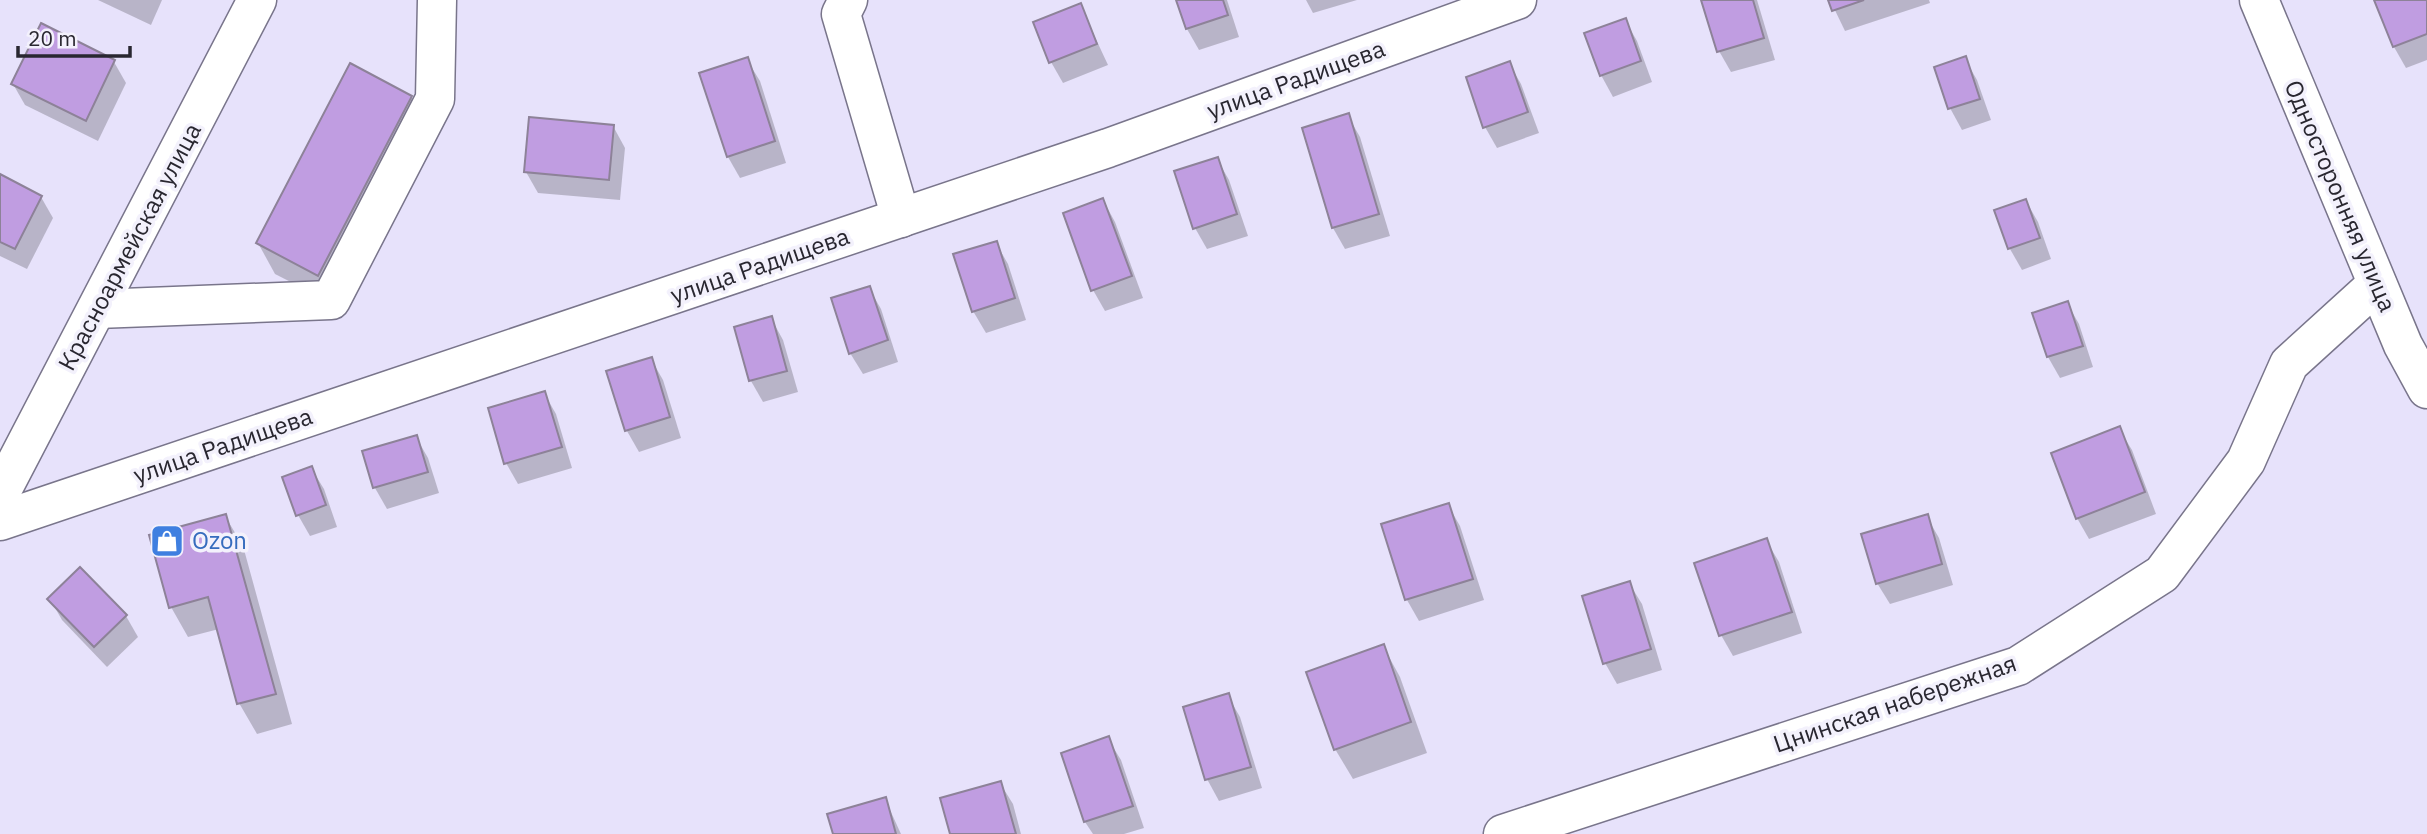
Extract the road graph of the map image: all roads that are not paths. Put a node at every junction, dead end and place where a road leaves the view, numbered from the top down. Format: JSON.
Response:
{"nodes":[{"id":1,"x":257,"y":0,"type":"edge"},
{"id":2,"x":438,"y":0,"type":"edge"},
{"id":3,"x":848,"y":0,"type":"edge"},
{"id":4,"x":1517,"y":0,"type":"edge"},
{"id":5,"x":2259,"y":0,"type":"edge"},
{"id":6,"x":901,"y":218,"type":"junction"},
{"id":7,"x":2377,"y":284,"type":"junction"},
{"id":8,"x":97,"y":309,"type":"junction"},
{"id":9,"x":2415,"y":337,"type":"edge"},
{"id":10,"x":2427,"y":389,"type":"edge"},
{"id":11,"x":0,"y":494,"type":"edge"},
{"id":12,"x":0,"y":521,"type":"edge"},
{"id":13,"x":1503,"y":834,"type":"edge"}],
"edges":[{"from":1,"to":8,"type":"street","name":"Красноармейская улица"},
{"from":2,"to":8,"type":"street"},
{"from":3,"to":6,"type":"street"},
{"from":4,"to":6,"type":"street","name":"улица Радищева"},
{"from":5,"to":7,"type":"street","name":"Односторонняя улица"},
{"from":6,"to":12,"type":"street","name":"улица Радищева"},
{"from":7,"to":9,"type":"street","name":"Односторонняя улица"},
{"from":7,"to":13,"type":"street","name":"Цнинская набережная"},
{"from":8,"to":11,"type":"street","name":"Красноармейская улица"},
{"from":9,"to":10,"type":"street","name":"Односторонняя улица"}]}
